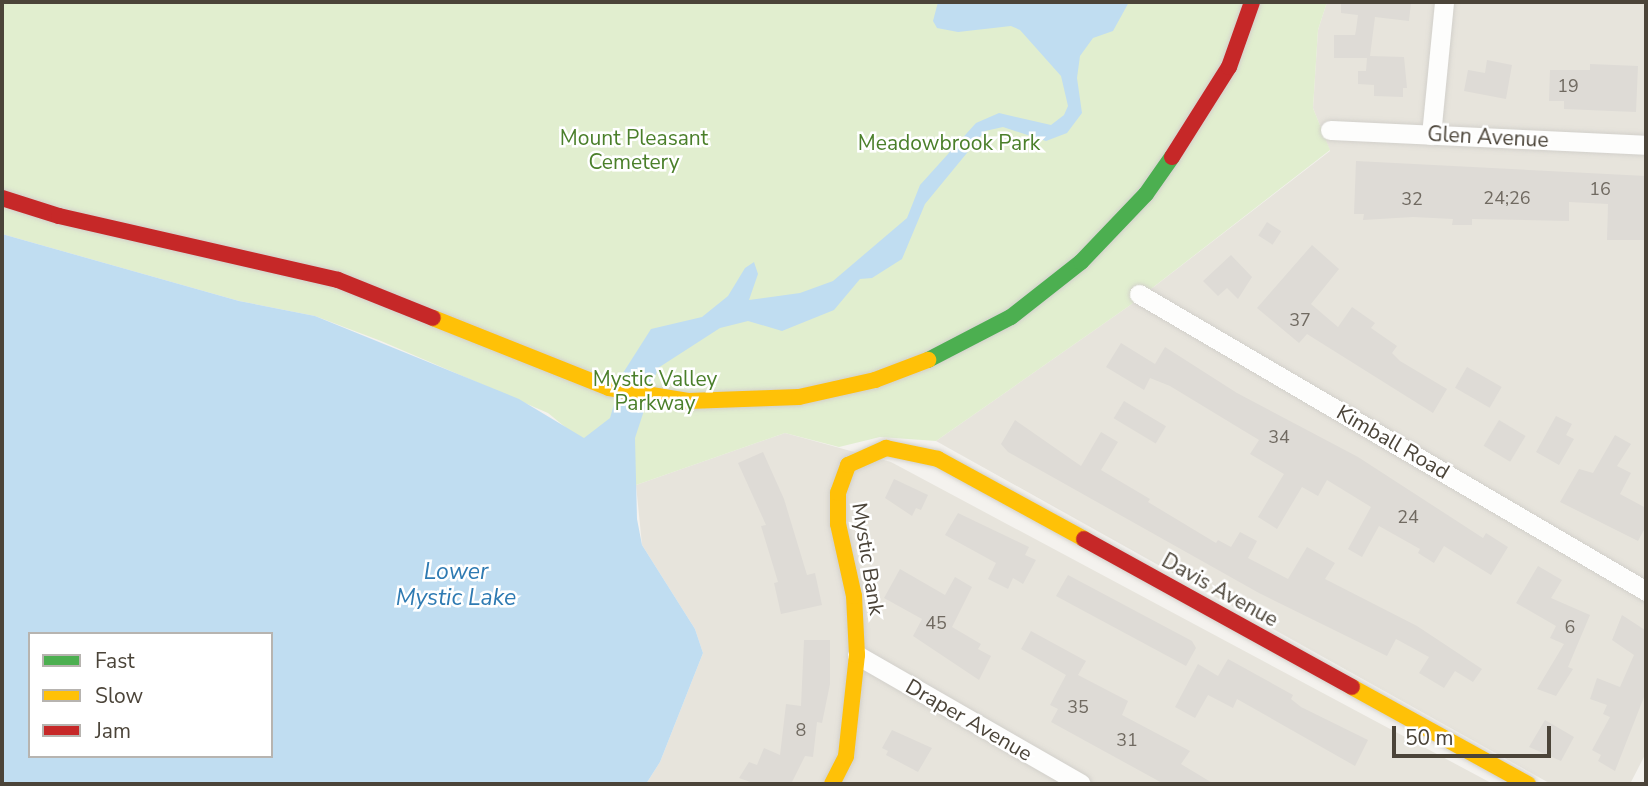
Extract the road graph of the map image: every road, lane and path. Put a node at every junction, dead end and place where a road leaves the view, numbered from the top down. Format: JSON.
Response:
{"nodes":[{"id":1,"x":1252,"y":2,"type":"edge"},
{"id":2,"x":1444,"y":2,"type":"edge"},
{"id":3,"x":1330,"y":130,"type":"dead end"},
{"id":4,"x":1431,"y":135,"type":"junction"},
{"id":5,"x":1646,"y":145,"type":"edge"},
{"id":6,"x":2,"y":198,"type":"edge"},
{"id":7,"x":1139,"y":294,"type":"dead end"},
{"id":8,"x":886,"y":448,"type":"joint"},
{"id":9,"x":1646,"y":591,"type":"edge"},
{"id":10,"x":857,"y":656,"type":"junction"},
{"id":11,"x":832,"y":784,"type":"edge"},
{"id":12,"x":1081,"y":784,"type":"edge"},
{"id":13,"x":1528,"y":784,"type":"edge"}],
"edges":[{"from":1,"to":6,"type":"main road"},
{"from":2,"to":4,"type":"street"},
{"from":3,"to":4,"type":"street","name":"Glen Avenue"},
{"from":4,"to":5,"type":"street","name":"Glen Avenue"},
{"from":7,"to":9,"type":"street","name":"Kimball Road"},
{"from":8,"to":10,"type":"main road","name":"Mystic Bank"},
{"from":8,"to":13,"type":"main road","name":"Davis Avenue"},
{"from":10,"to":11,"type":"main road","name":"Mystic Bank"},
{"from":10,"to":12,"type":"street","name":"Draper Avenue"}]}
